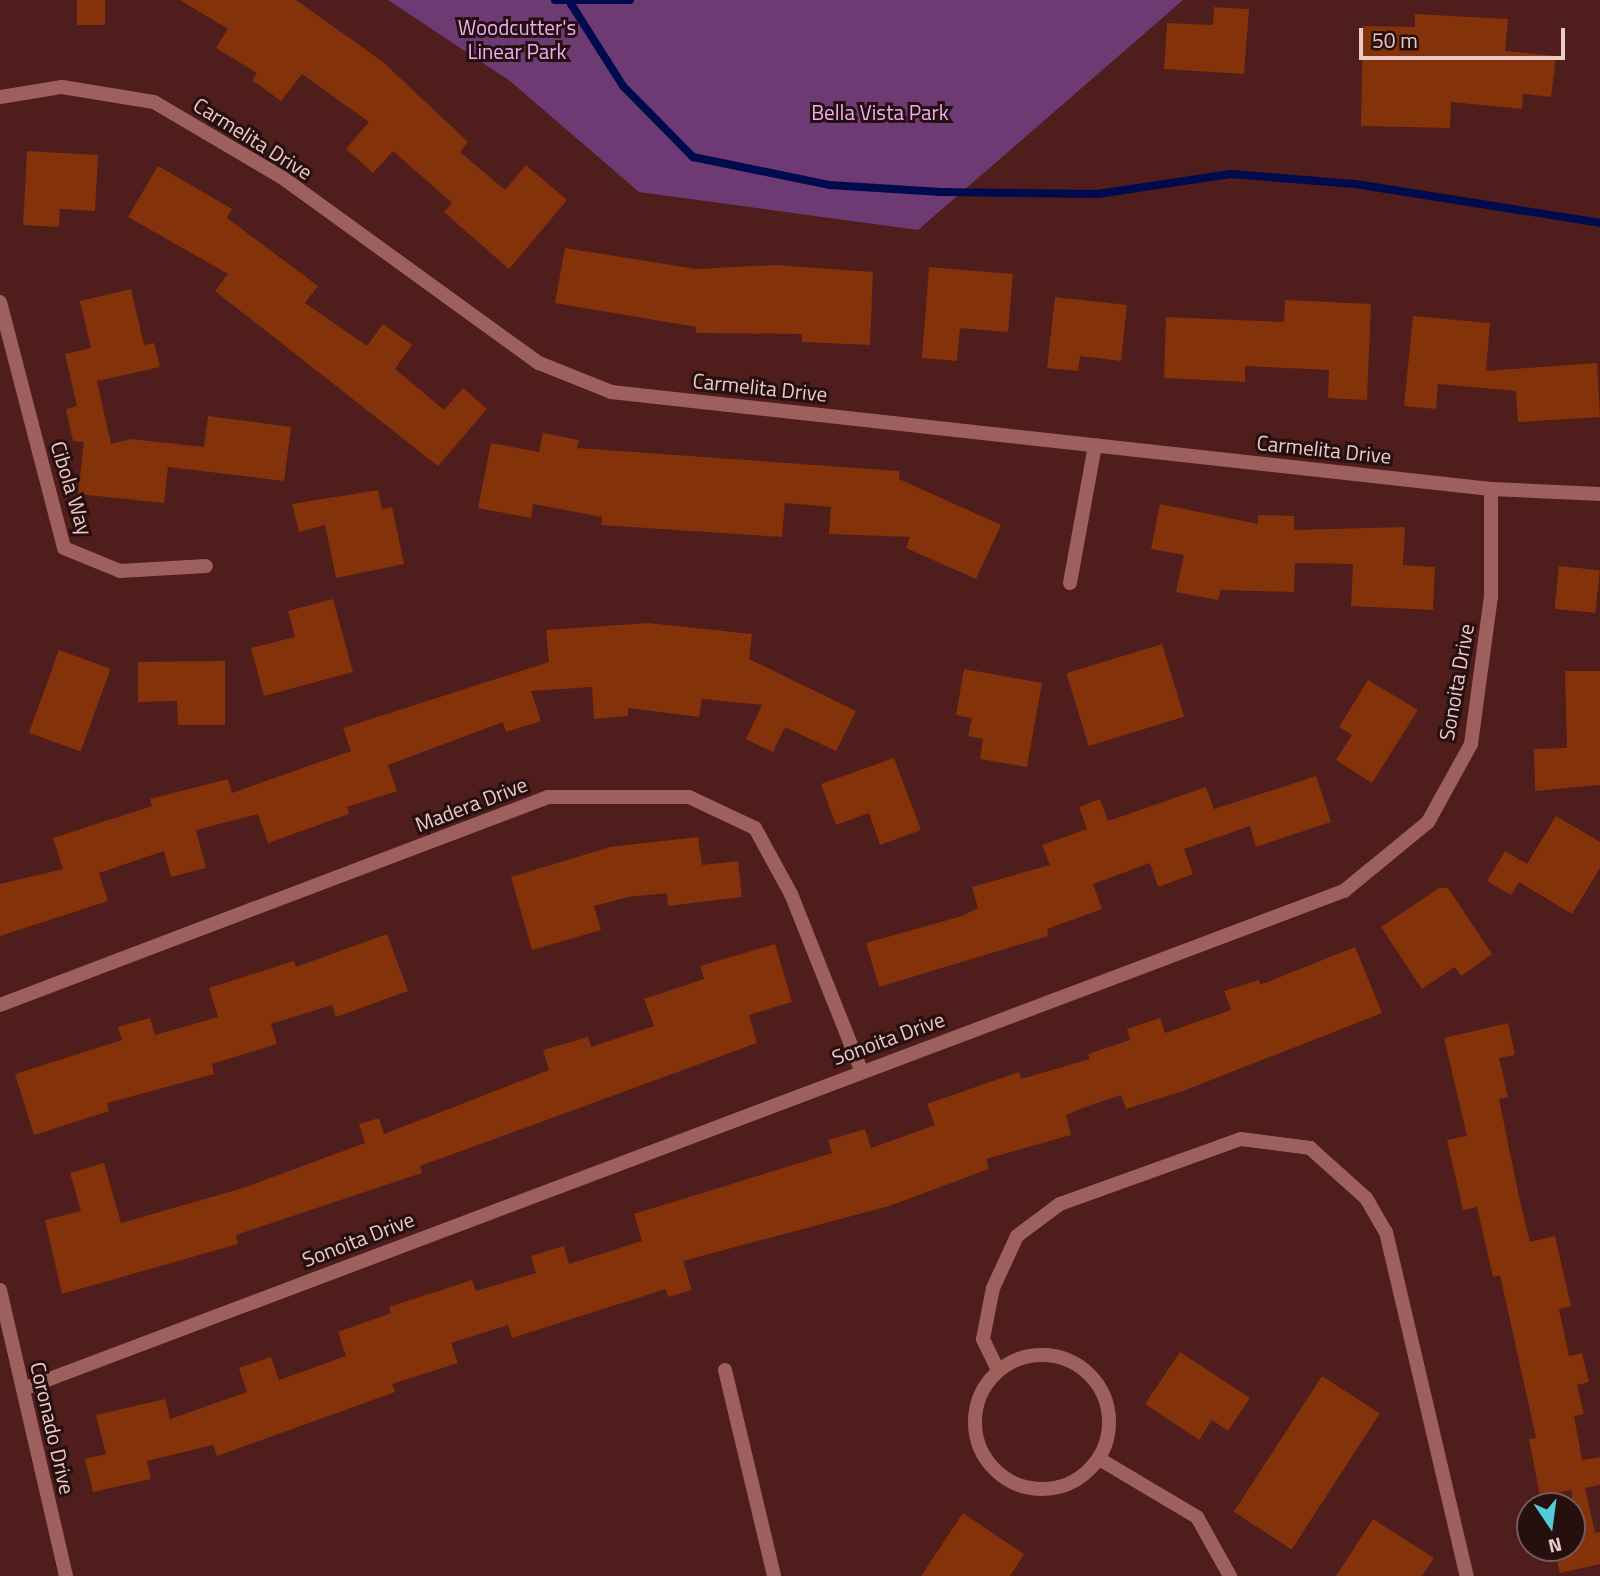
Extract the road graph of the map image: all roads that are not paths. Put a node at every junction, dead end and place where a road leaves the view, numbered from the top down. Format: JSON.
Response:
{"nodes":[{"id":1,"x":0,"y":97,"type":"edge"},
{"id":2,"x":0,"y":302,"type":"edge"},
{"id":3,"x":1095,"y":445,"type":"junction"},
{"id":4,"x":1491,"y":489,"type":"junction"},
{"id":5,"x":1600,"y":494,"type":"edge"},
{"id":6,"x":206,"y":566,"type":"dead end"},
{"id":7,"x":1070,"y":583,"type":"dead end"},
{"id":8,"x":0,"y":1005,"type":"edge"},
{"id":9,"x":861,"y":1070,"type":"junction"},
{"id":10,"x":0,"y":1290,"type":"edge"},
{"id":11,"x":997,"y":1368,"type":"junction"},
{"id":12,"x":725,"y":1370,"type":"dead end"},
{"id":13,"x":23,"y":1389,"type":"junction"},
{"id":14,"x":1101,"y":1460,"type":"junction"},
{"id":15,"x":66,"y":1576,"type":"edge"},
{"id":16,"x":774,"y":1576,"type":"edge"},
{"id":17,"x":1230,"y":1576,"type":"edge"},
{"id":18,"x":1467,"y":1576,"type":"edge"}],
"edges":[{"from":1,"to":3,"type":"street","name":"Carmelita Drive"},
{"from":2,"to":6,"type":"street","name":"Cibola Way"},
{"from":3,"to":4,"type":"street","name":"Carmelita Drive"},
{"from":3,"to":7,"type":"street"},
{"from":4,"to":5,"type":"street","name":"Carmelita Drive"},
{"from":4,"to":9,"type":"street","name":"Sonoita Drive"},
{"from":8,"to":9,"type":"street","name":"Madera Drive"},
{"from":9,"to":13,"type":"street","name":"Sonoita Drive"},
{"from":10,"to":13,"type":"street","name":"Coronado Drive"},
{"from":11,"to":14,"type":"street"},
{"from":11,"to":14,"type":"street"},
{"from":11,"to":18,"type":"street"},
{"from":12,"to":16,"type":"street"},
{"from":13,"to":15,"type":"street","name":"Coronado Drive"},
{"from":14,"to":17,"type":"street"}]}
